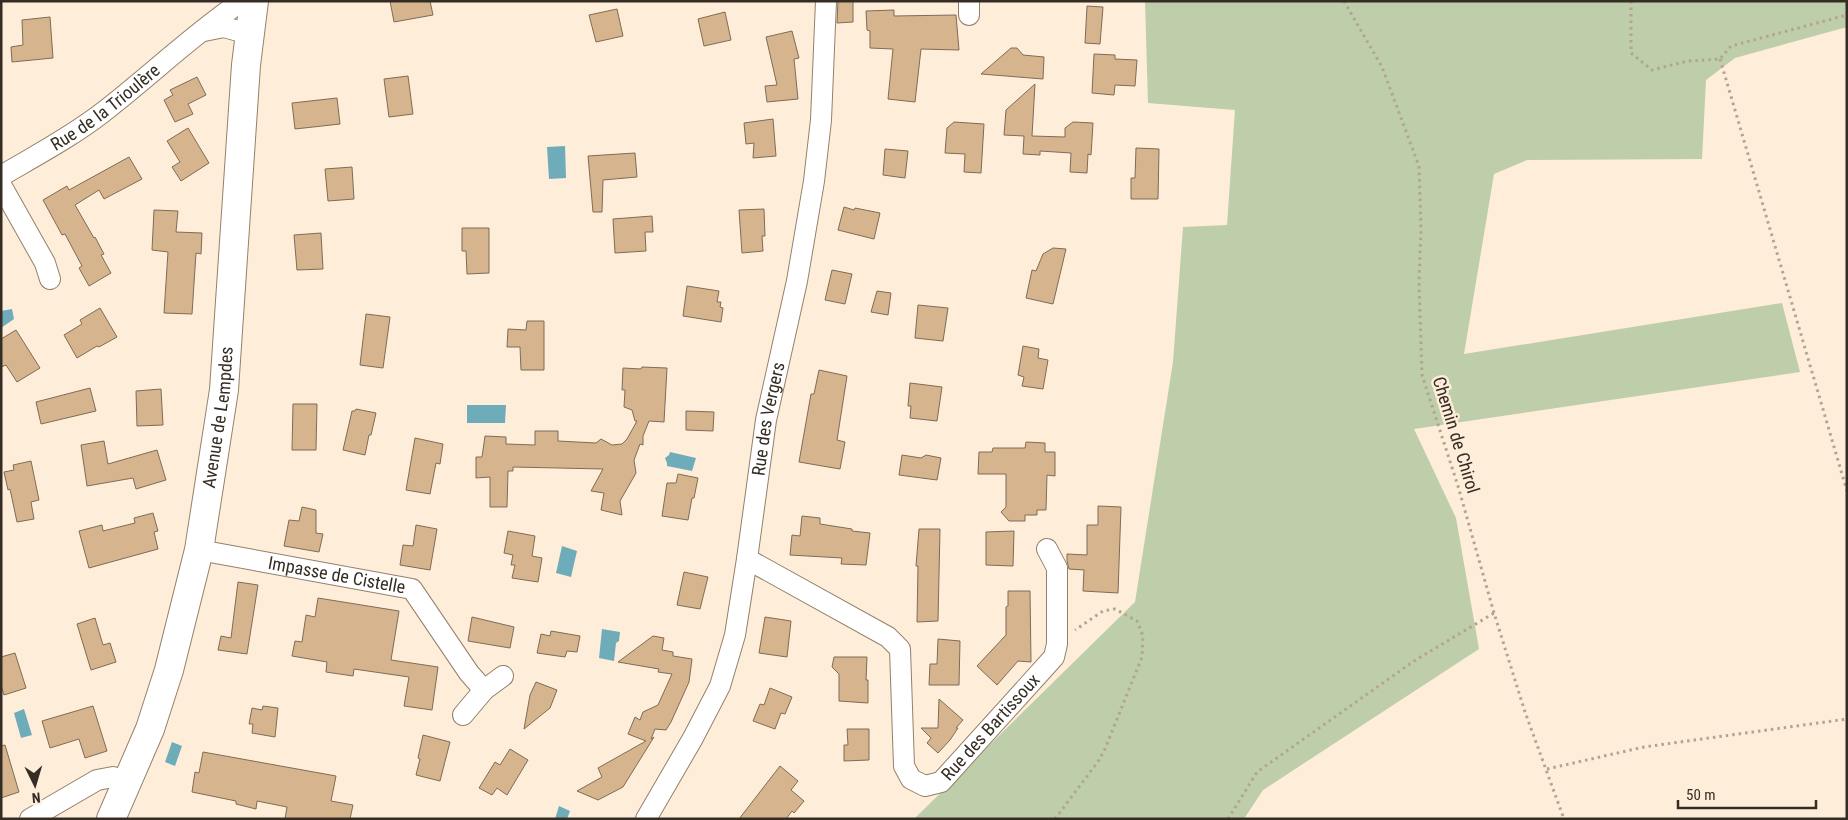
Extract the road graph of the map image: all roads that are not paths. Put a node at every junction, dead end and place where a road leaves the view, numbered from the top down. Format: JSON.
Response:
{"nodes":[{"id":1,"x":242,"y":1,"type":"edge"},
{"id":2,"x":254,"y":1,"type":"edge"},
{"id":3,"x":826,"y":1,"type":"edge"},
{"id":4,"x":204,"y":31,"type":"junction"},
{"id":5,"x":249,"y":34,"type":"junction"},
{"id":6,"x":1,"y":176,"type":"edge"},
{"id":7,"x":1,"y":185,"type":"edge"},
{"id":8,"x":50,"y":279,"type":"dead end"},
{"id":9,"x":1046,"y":549,"type":"dead end"},
{"id":10,"x":199,"y":550,"type":"junction"},
{"id":11,"x":747,"y":559,"type":"junction"},
{"id":12,"x":503,"y":676,"type":"dead end"},
{"id":13,"x":484,"y":690,"type":"junction"},
{"id":14,"x":462,"y":715,"type":"dead end"},
{"id":15,"x":128,"y":782,"type":"junction"},
{"id":16,"x":30,"y":819,"type":"edge"},
{"id":17,"x":111,"y":819,"type":"edge"},
{"id":18,"x":646,"y":819,"type":"edge"}],
"edges":[{"from":1,"to":4,"type":"street","name":"Rue de la Trioulère"},
{"from":2,"to":5,"type":"street","name":"Avenue de Lempdes"},
{"from":3,"to":11,"type":"street","name":"Rue des Vergers"},
{"from":4,"to":5,"type":"street"},
{"from":4,"to":6,"type":"street","name":"Rue de la Trioulère"},
{"from":5,"to":10,"type":"street","name":"Avenue de Lempdes"},
{"from":7,"to":8,"type":"street"},
{"from":9,"to":11,"type":"street","name":"Rue des Bartissoux"},
{"from":10,"to":13,"type":"street","name":"Impasse de Cistelle"},
{"from":10,"to":15,"type":"street","name":"Avenue de Lempdes"},
{"from":11,"to":18,"type":"street","name":"Rue des Vergers"},
{"from":12,"to":13,"type":"street"},
{"from":13,"to":14,"type":"street"},
{"from":15,"to":16,"type":"street"},
{"from":15,"to":17,"type":"street","name":"Avenue de Lempdes"}]}
